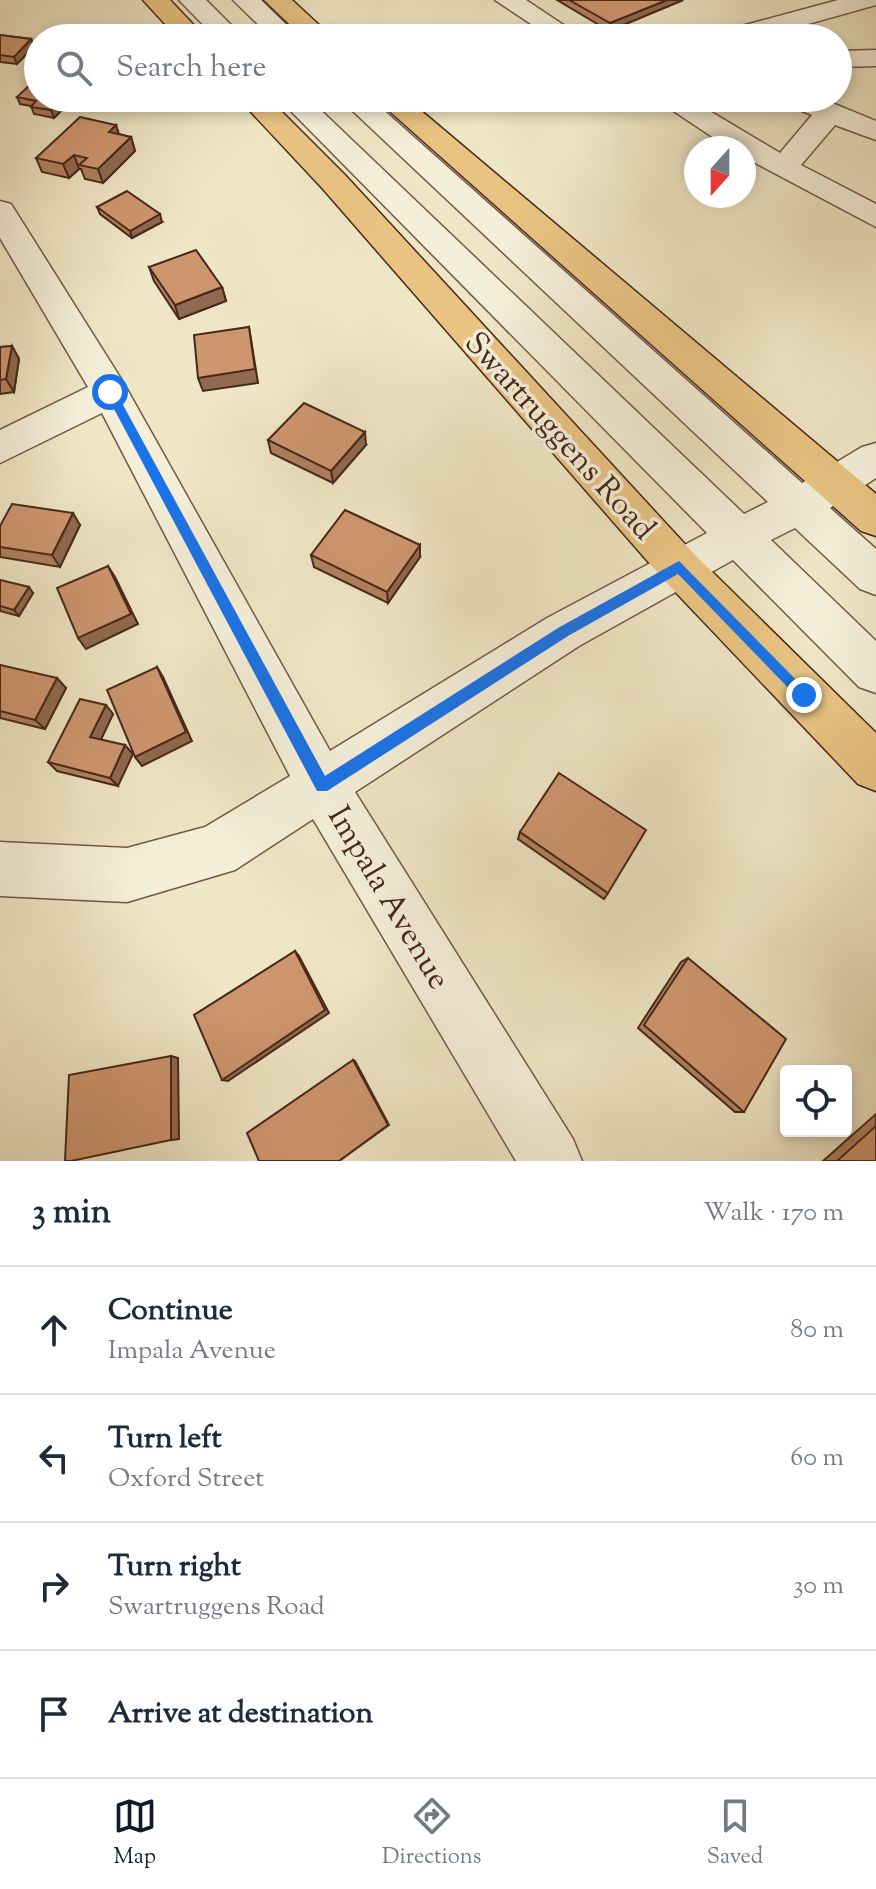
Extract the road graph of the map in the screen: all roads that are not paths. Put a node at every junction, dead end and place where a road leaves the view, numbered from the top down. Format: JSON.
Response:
{"nodes":[{"id":1,"x":156,"y":0,"type":"edge"},
{"id":2,"x":192,"y":0,"type":"edge"},
{"id":3,"x":246,"y":0,"type":"edge"},
{"id":4,"x":277,"y":0,"type":"edge"},
{"id":5,"x":508,"y":0,"type":"edge"},
{"id":6,"x":764,"y":0,"type":"edge"},
{"id":7,"x":867,"y":0,"type":"edge"},
{"id":8,"x":179,"y":24,"type":"edge"},
{"id":9,"x":217,"y":24,"type":"edge"},
{"id":10,"x":272,"y":24,"type":"edge"},
{"id":11,"x":304,"y":24,"type":"edge"},
{"id":12,"x":547,"y":24,"type":"edge"},
{"id":13,"x":758,"y":24,"type":"edge"},
{"id":14,"x":779,"y":24,"type":"edge"},
{"id":15,"x":876,"y":58,"type":"edge"},
{"id":16,"x":852,"y":59,"type":"edge"},
{"id":17,"x":266,"y":112,"type":"edge"},
{"id":18,"x":306,"y":112,"type":"edge"},
{"id":19,"x":369,"y":112,"type":"edge"},
{"id":20,"x":404,"y":112,"type":"edge"},
{"id":21,"x":691,"y":112,"type":"edge"},
{"id":22,"x":829,"y":113,"type":"joint"},
{"id":23,"x":876,"y":131,"type":"edge"},
{"id":24,"x":783,"y":168,"type":"junction"},
{"id":25,"x":0,"y":211,"type":"edge"},
{"id":26,"x":876,"y":217,"type":"edge"},
{"id":27,"x":110,"y":392,"type":"junction"},
{"id":28,"x":0,"y":448,"type":"edge"},
{"id":29,"x":876,"y":458,"type":"edge"},
{"id":30,"x":818,"y":496,"type":"junction"},
{"id":31,"x":876,"y":519,"type":"edge"},
{"id":32,"x":742,"y":536,"type":"junction"},
{"id":33,"x":679,"y":567,"type":"junction"},
{"id":34,"x":876,"y":576,"type":"edge"},
{"id":35,"x":876,"y":672,"type":"edge"},
{"id":36,"x":876,"y":767,"type":"edge"},
{"id":37,"x":322,"y":786,"type":"junction"},
{"id":38,"x":0,"y":869,"type":"edge"},
{"id":39,"x":551,"y":1161,"type":"edge"}],
"edges":[{"from":1,"to":8,"type":"main road"},
{"from":2,"to":9,"type":"street"},
{"from":3,"to":10,"type":"street"},
{"from":4,"to":11,"type":"main road"},
{"from":5,"to":12,"type":"street"},
{"from":6,"to":13,"type":"street"},
{"from":7,"to":14,"type":"street"},
{"from":15,"to":16,"type":"street"},
{"from":17,"to":33,"type":"main road","name":"Swartruggens Road"},
{"from":18,"to":32,"type":"street"},
{"from":19,"to":30,"type":"street"},
{"from":20,"to":30,"type":"main road"},
{"from":21,"to":24,"type":"street"},
{"from":22,"to":23,"type":"street"},
{"from":22,"to":24,"type":"street"},
{"from":24,"to":26,"type":"street"},
{"from":25,"to":27,"type":"street","name":"Impala Avenue"},
{"from":27,"to":28,"type":"street"},
{"from":27,"to":37,"type":"street","name":"Impala Avenue"},
{"from":29,"to":30,"type":"street"},
{"from":30,"to":31,"type":"main road"},
{"from":30,"to":32,"type":"street"},
{"from":30,"to":34,"type":"street"},
{"from":32,"to":33,"type":"street"},
{"from":32,"to":35,"type":"street"},
{"from":33,"to":36,"type":"main road","name":"Swartruggens Road"},
{"from":33,"to":37,"type":"street"},
{"from":37,"to":38,"type":"street"},
{"from":37,"to":39,"type":"street","name":"Impala Avenue"}]}
